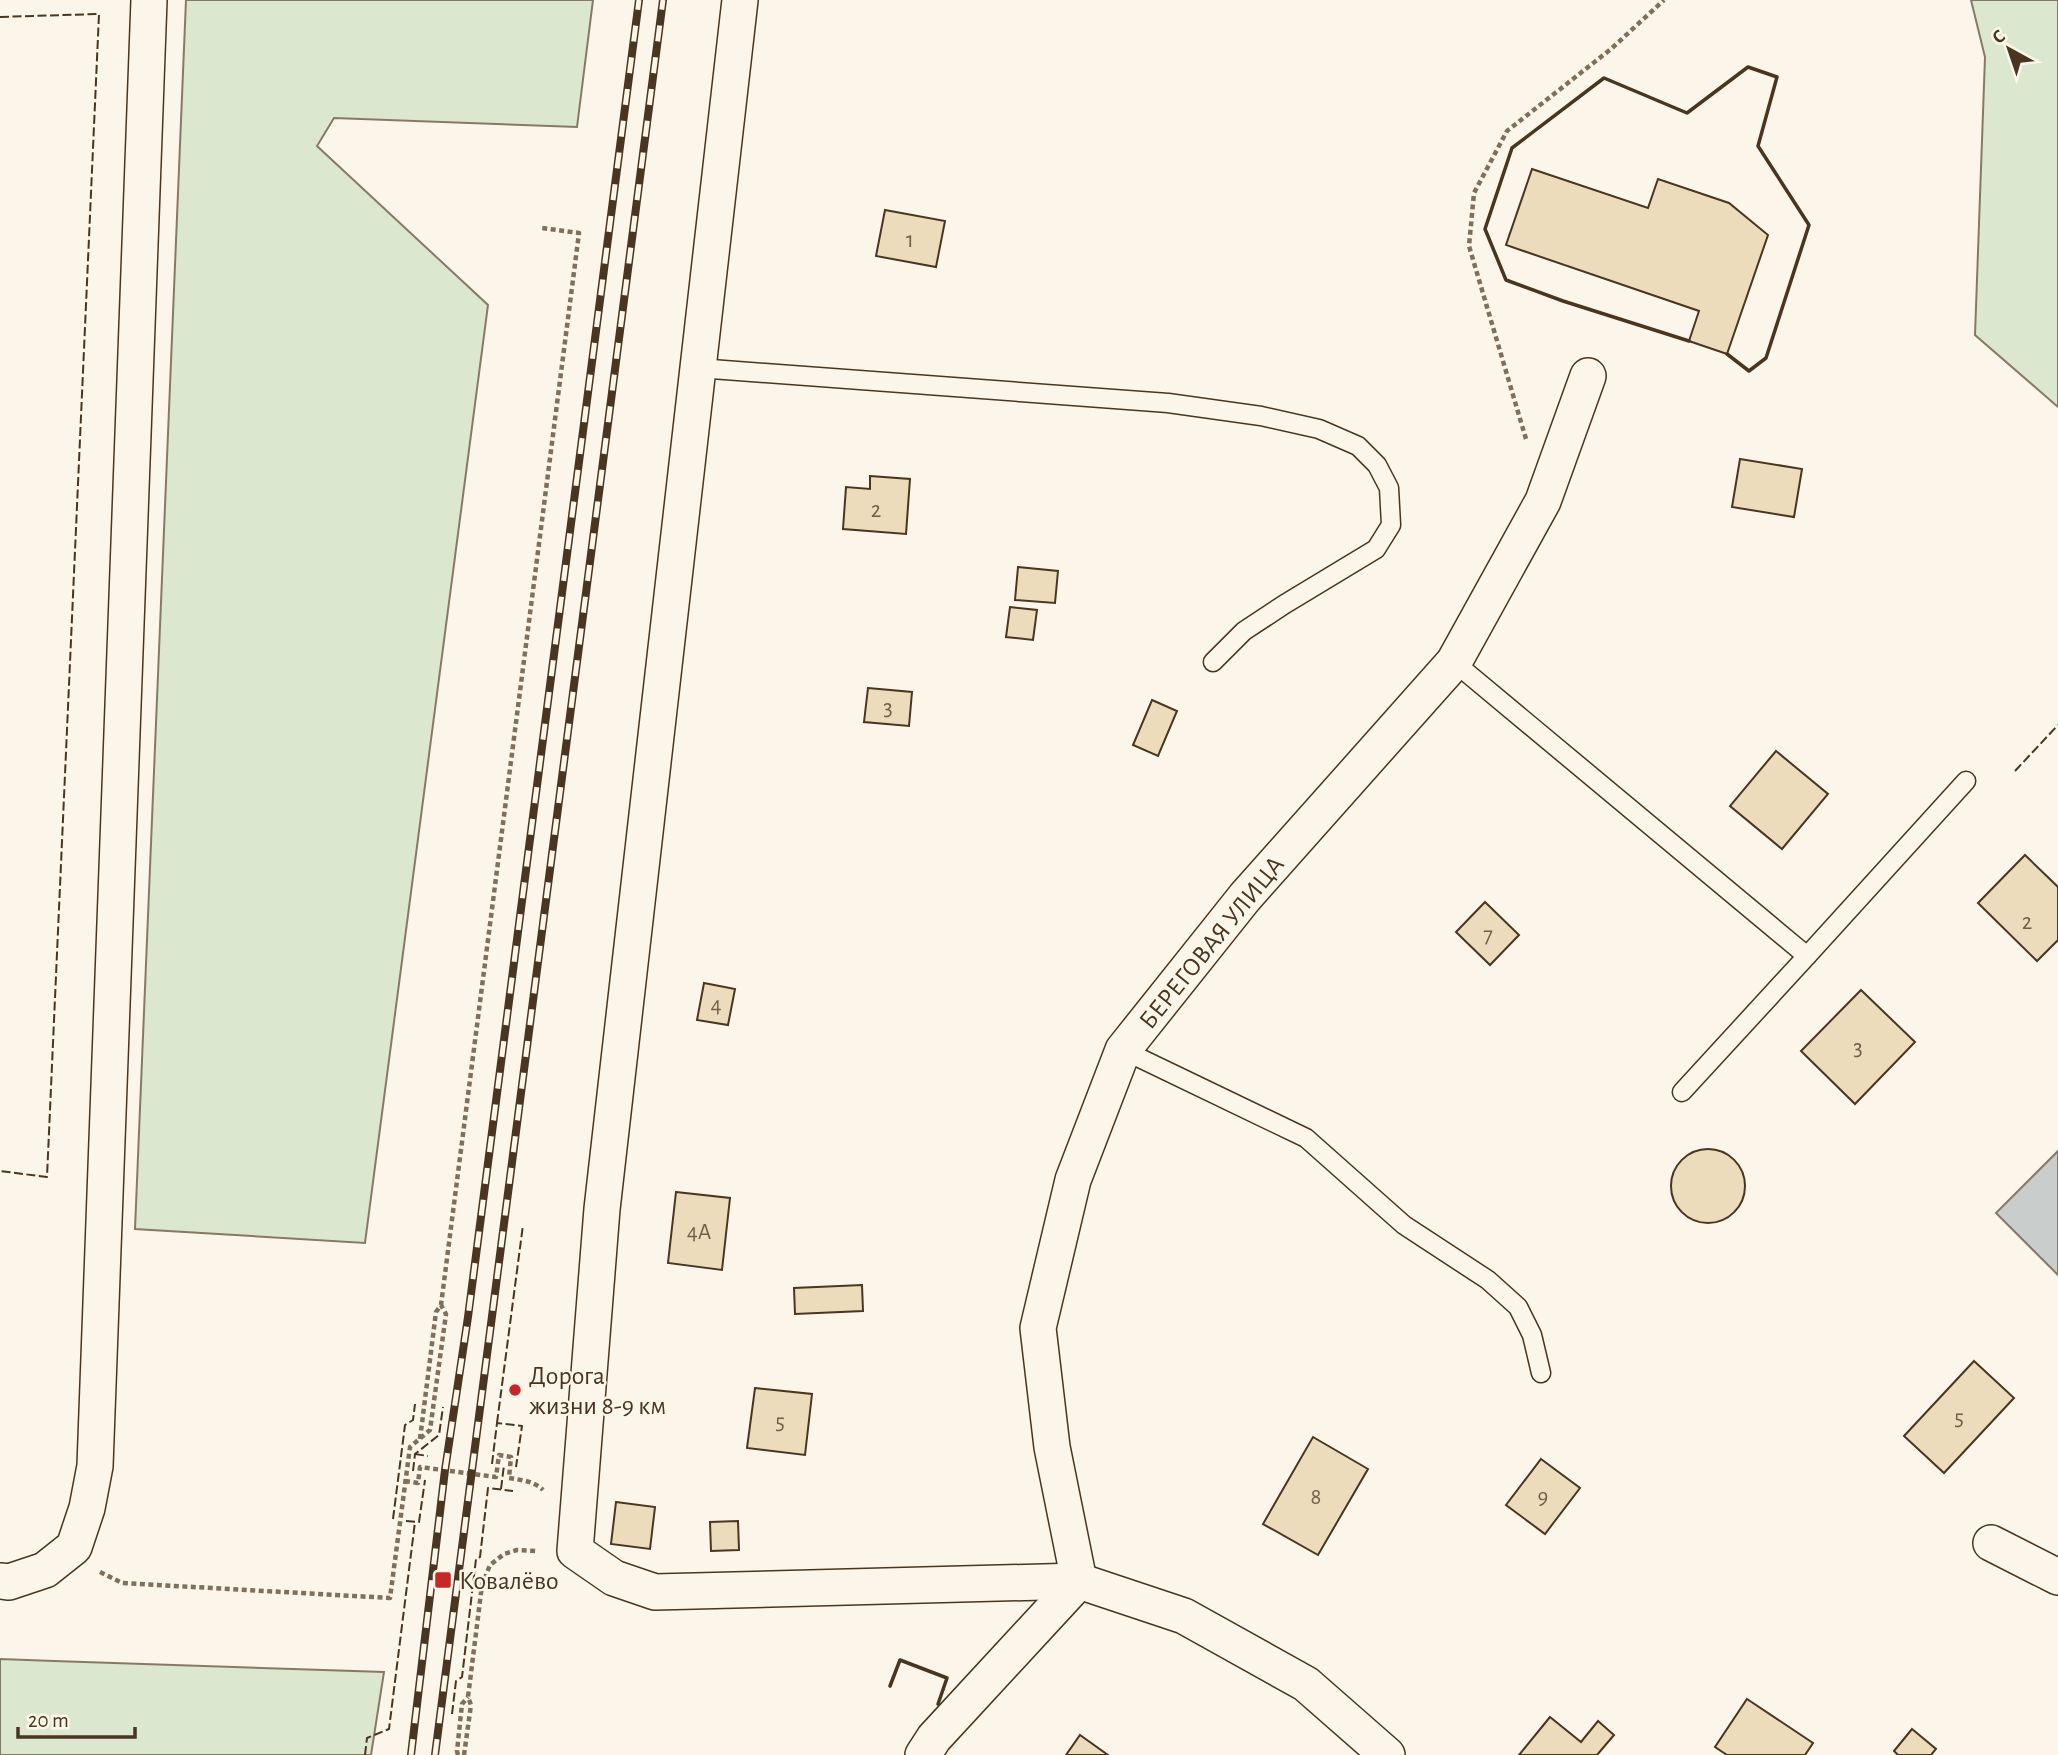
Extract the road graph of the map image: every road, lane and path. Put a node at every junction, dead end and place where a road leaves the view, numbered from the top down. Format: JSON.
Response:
{"nodes":[{"id":1,"x":149,"y":0,"type":"edge"},
{"id":2,"x":740,"y":0,"type":"edge"},
{"id":3,"x":1664,"y":0,"type":"edge"},
{"id":4,"x":542,"y":228,"type":"dead end"},
{"id":5,"x":698,"y":368,"type":"junction"},
{"id":6,"x":1588,"y":376,"type":"dead end"},
{"id":7,"x":1544,"y":501,"type":"junction"},
{"id":8,"x":1213,"y":662,"type":"dead end"},
{"id":9,"x":1454,"y":662,"type":"junction"},
{"id":10,"x":1966,"y":782,"type":"dead end"},
{"id":11,"x":1807,"y":956,"type":"junction"},
{"id":12,"x":1123,"y":1050,"type":"junction"},
{"id":13,"x":1682,"y":1092,"type":"dead end"},
{"id":14,"x":441,"y":1305,"type":"junction"},
{"id":15,"x":1541,"y":1373,"type":"dead end"},
{"id":16,"x":420,"y":1438,"type":"junction"},
{"id":17,"x":515,"y":1479,"type":"dead end"},
{"id":18,"x":405,"y":1481,"type":"junction"},
{"id":19,"x":1991,"y":1543,"type":"dead end"},
{"id":20,"x":74,"y":1547,"type":"junction"},
{"id":21,"x":527,"y":1552,"type":"dead end"},
{"id":22,"x":2058,"y":1577,"type":"edge"},
{"id":23,"x":0,"y":1581,"type":"edge"},
{"id":24,"x":1079,"y":1581,"type":"junction"},
{"id":25,"x":468,"y":1697,"type":"junction"},
{"id":26,"x":458,"y":1755,"type":"edge"},
{"id":27,"x":464,"y":1755,"type":"edge"},
{"id":28,"x":923,"y":1755,"type":"edge"},
{"id":29,"x":1387,"y":1755,"type":"edge"}],
"edges":[{"from":1,"to":20,"type":"street"},
{"from":2,"to":5,"type":"street"},
{"from":3,"to":7,"type":"path"},
{"from":4,"to":14,"type":"path"},
{"from":5,"to":8,"type":"lane"},
{"from":5,"to":24,"type":"street"},
{"from":6,"to":7,"type":"street","name":"БЕРЕГОВАЯ УЛИЦА"},
{"from":7,"to":9,"type":"street","name":"БЕРЕГОВАЯ УЛИЦА"},
{"from":9,"to":11,"type":"lane"},
{"from":9,"to":12,"type":"street","name":"БЕРЕГОВАЯ УЛИЦА"},
{"from":10,"to":11,"type":"lane"},
{"from":11,"to":13,"type":"lane"},
{"from":12,"to":15,"type":"lane"},
{"from":12,"to":24,"type":"street","name":"БЕРЕГОВАЯ УЛИЦА"},
{"from":14,"to":16,"type":"path"},
{"from":14,"to":16,"type":"path"},
{"from":16,"to":18,"type":"path"},
{"from":17,"to":18,"type":"path"},
{"from":18,"to":20,"type":"path"},
{"from":19,"to":22,"type":"street"},
{"from":20,"to":23,"type":"street"},
{"from":21,"to":25,"type":"path"},
{"from":24,"to":28,"type":"street"},
{"from":24,"to":29,"type":"street"},
{"from":25,"to":26,"type":"path"},
{"from":25,"to":27,"type":"path"}]}
